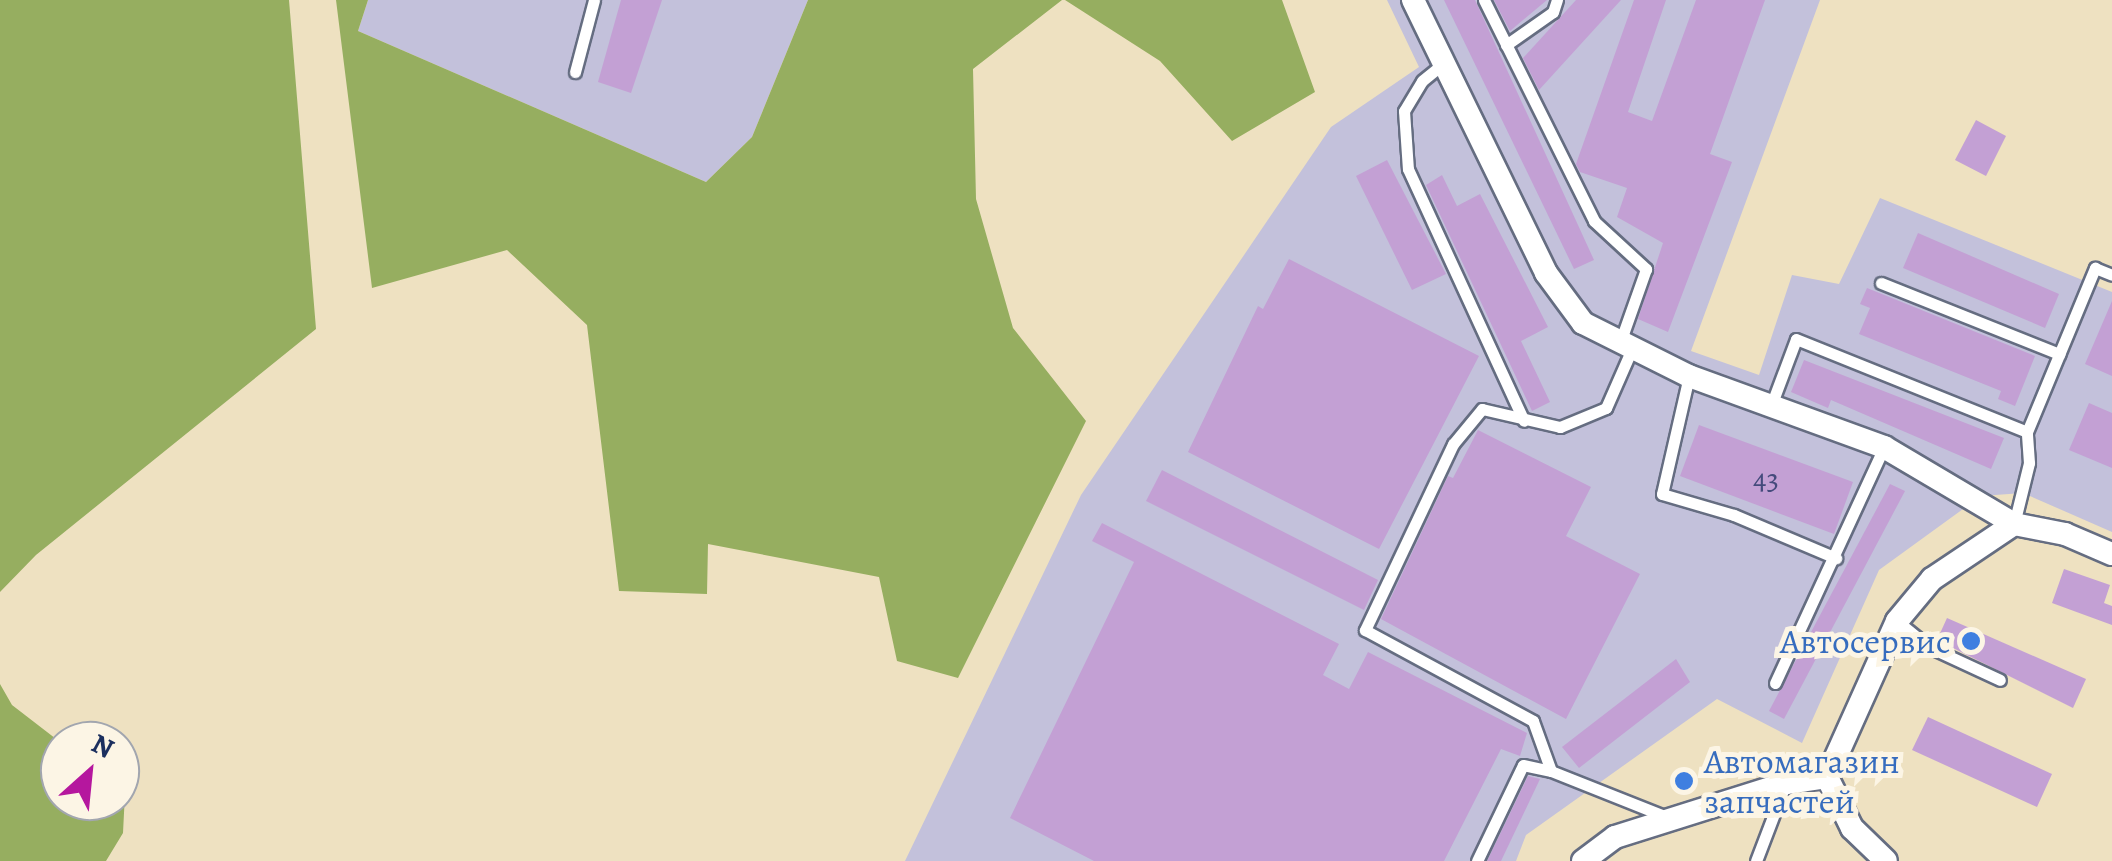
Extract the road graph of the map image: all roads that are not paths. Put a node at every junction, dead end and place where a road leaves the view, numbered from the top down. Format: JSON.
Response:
{"nodes":[{"id":1,"x":594,"y":0,"type":"edge"},
{"id":2,"x":1412,"y":0,"type":"edge"},
{"id":3,"x":1484,"y":0,"type":"edge"},
{"id":4,"x":1557,"y":0,"type":"edge"},
{"id":5,"x":1506,"y":44,"type":"junction"},
{"id":6,"x":1444,"y":64,"type":"junction"},
{"id":7,"x":575,"y":72,"type":"dead end"},
{"id":8,"x":2112,"y":275,"type":"edge"},
{"id":9,"x":1881,"y":282,"type":"dead end"},
{"id":10,"x":1631,"y":351,"type":"junction"},
{"id":11,"x":2059,"y":354,"type":"junction"},
{"id":12,"x":1689,"y":376,"type":"junction"},
{"id":13,"x":1772,"y":403,"type":"junction"},
{"id":14,"x":1524,"y":421,"type":"junction"},
{"id":15,"x":2027,"y":432,"type":"junction"},
{"id":16,"x":1884,"y":447,"type":"junction"},
{"id":17,"x":2014,"y":524,"type":"junction"},
{"id":18,"x":2112,"y":554,"type":"edge"},
{"id":19,"x":1836,"y":558,"type":"junction"},
{"id":20,"x":1896,"y":621,"type":"junction"},
{"id":21,"x":2000,"y":680,"type":"dead end"},
{"id":22,"x":1774,"y":683,"type":"dead end"},
{"id":23,"x":1552,"y":771,"type":"junction"},
{"id":24,"x":1827,"y":778,"type":"junction"},
{"id":25,"x":1786,"y":783,"type":"junction"},
{"id":26,"x":1672,"y":819,"type":"junction"},
{"id":27,"x":1477,"y":861,"type":"edge"},
{"id":28,"x":1583,"y":861,"type":"edge"},
{"id":29,"x":1756,"y":861,"type":"edge"},
{"id":30,"x":1886,"y":861,"type":"edge"}],
"edges":[{"from":1,"to":7,"type":"lane"},
{"from":2,"to":6,"type":"street"},
{"from":3,"to":5,"type":"lane"},
{"from":4,"to":5,"type":"lane"},
{"from":5,"to":10,"type":"lane"},
{"from":6,"to":10,"type":"street"},
{"from":6,"to":14,"type":"lane"},
{"from":8,"to":11,"type":"lane"},
{"from":9,"to":11,"type":"lane"},
{"from":10,"to":12,"type":"street"},
{"from":10,"to":14,"type":"lane"},
{"from":11,"to":15,"type":"lane"},
{"from":12,"to":13,"type":"street"},
{"from":12,"to":19,"type":"lane"},
{"from":13,"to":15,"type":"lane"},
{"from":13,"to":16,"type":"street"},
{"from":14,"to":23,"type":"lane"},
{"from":15,"to":17,"type":"lane"},
{"from":16,"to":17,"type":"street"},
{"from":16,"to":19,"type":"lane"},
{"from":17,"to":18,"type":"street"},
{"from":17,"to":20,"type":"street"},
{"from":19,"to":22,"type":"lane"},
{"from":20,"to":21,"type":"lane"},
{"from":20,"to":24,"type":"street"},
{"from":23,"to":26,"type":"lane"},
{"from":23,"to":27,"type":"lane"},
{"from":24,"to":25,"type":"street"},
{"from":24,"to":30,"type":"street"},
{"from":25,"to":26,"type":"street"},
{"from":25,"to":29,"type":"lane"},
{"from":26,"to":28,"type":"street"}]}
